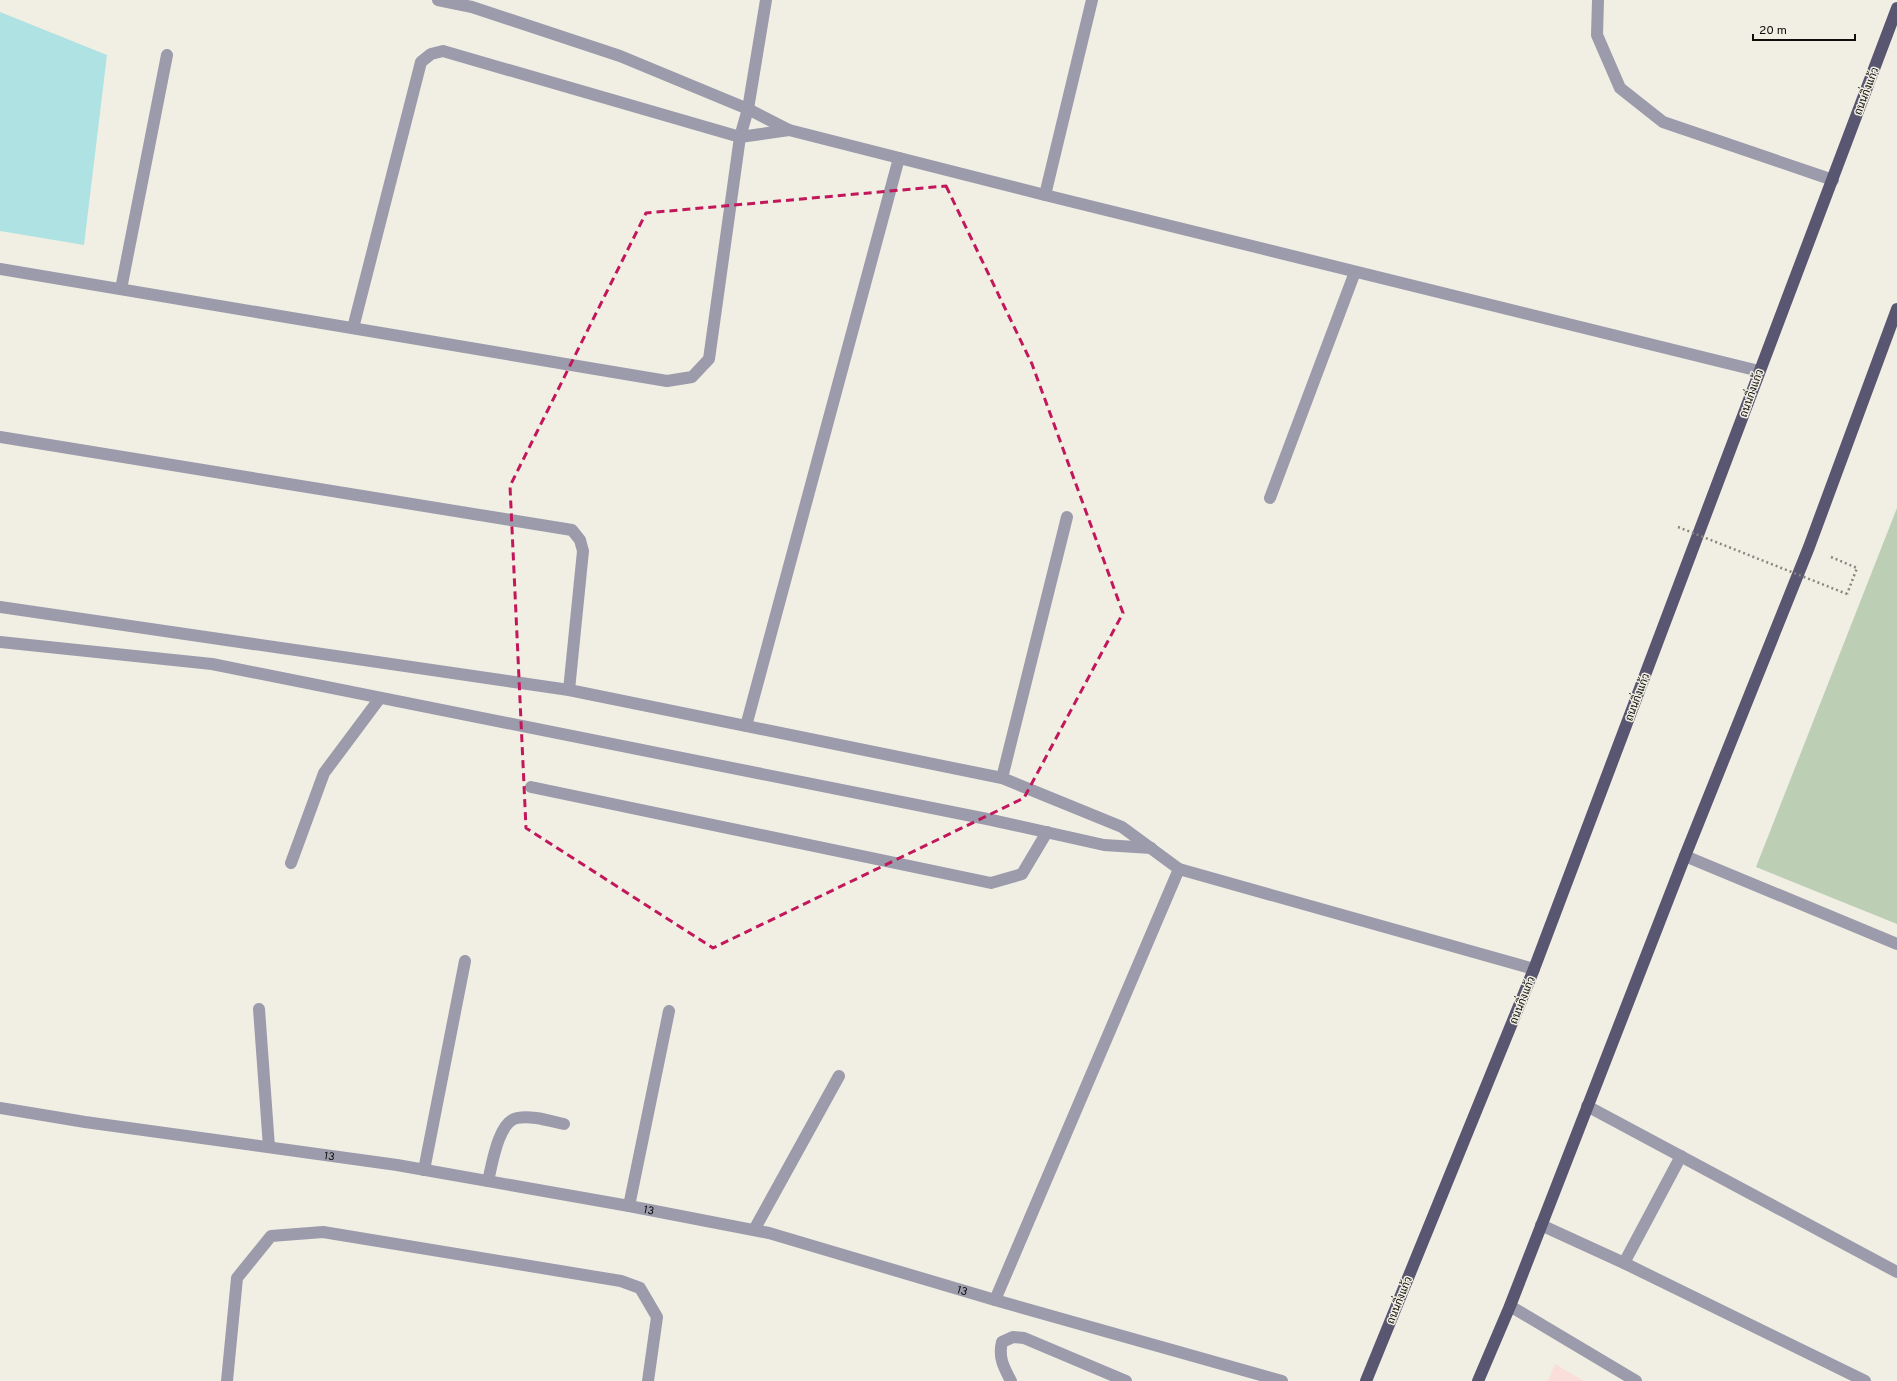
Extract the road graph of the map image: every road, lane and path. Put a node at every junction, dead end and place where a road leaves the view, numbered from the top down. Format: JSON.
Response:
{"nodes":[{"id":1,"x":438,"y":0,"type":"edge"},
{"id":2,"x":766,"y":0,"type":"edge"},
{"id":3,"x":1092,"y":0,"type":"edge"},
{"id":4,"x":1598,"y":0,"type":"edge"},
{"id":5,"x":1897,"y":8,"type":"edge"},
{"id":6,"x":167,"y":55,"type":"dead end"},
{"id":7,"x":748,"y":108,"type":"junction"},
{"id":8,"x":789,"y":130,"type":"junction"},
{"id":9,"x":740,"y":137,"type":"junction"},
{"id":10,"x":899,"y":158,"type":"junction"},
{"id":11,"x":1833,"y":180,"type":"junction"},
{"id":12,"x":1045,"y":195,"type":"junction"},
{"id":13,"x":0,"y":268,"type":"edge"},
{"id":14,"x":1355,"y":272,"type":"junction"},
{"id":15,"x":121,"y":289,"type":"junction"},
{"id":16,"x":1897,"y":309,"type":"edge"},
{"id":17,"x":353,"y":328,"type":"junction"},
{"id":18,"x":1759,"y":371,"type":"junction"},
{"id":19,"x":0,"y":437,"type":"edge"},
{"id":20,"x":1270,"y":498,"type":"dead end"},
{"id":21,"x":1067,"y":517,"type":"dead end"},
{"id":22,"x":1678,"y":527,"type":"dead end"},
{"id":23,"x":1809,"y":547,"type":"junction"},
{"id":24,"x":0,"y":607,"type":"edge"},
{"id":25,"x":0,"y":642,"type":"edge"},
{"id":26,"x":569,"y":690,"type":"junction"},
{"id":27,"x":380,"y":698,"type":"junction"},
{"id":28,"x":746,"y":726,"type":"junction"},
{"id":29,"x":1002,"y":778,"type":"junction"},
{"id":30,"x":531,"y":787,"type":"dead end"},
{"id":31,"x":1047,"y":832,"type":"junction"},
{"id":32,"x":1151,"y":848,"type":"junction"},
{"id":33,"x":1685,"y":856,"type":"junction"},
{"id":34,"x":291,"y":863,"type":"dead end"},
{"id":35,"x":1179,"y":869,"type":"junction"},
{"id":36,"x":1897,"y":944,"type":"edge"},
{"id":37,"x":465,"y":961,"type":"dead end"},
{"id":38,"x":1534,"y":968,"type":"junction"},
{"id":39,"x":259,"y":1009,"type":"dead end"},
{"id":40,"x":669,"y":1011,"type":"dead end"},
{"id":41,"x":839,"y":1076,"type":"dead end"},
{"id":42,"x":1587,"y":1106,"type":"junction"},
{"id":43,"x":0,"y":1108,"type":"edge"},
{"id":44,"x":564,"y":1124,"type":"dead end"},
{"id":45,"x":269,"y":1147,"type":"junction"},
{"id":46,"x":1681,"y":1156,"type":"junction"},
{"id":47,"x":424,"y":1170,"type":"junction"},
{"id":48,"x":488,"y":1181,"type":"junction"},
{"id":49,"x":629,"y":1206,"type":"junction"},
{"id":50,"x":1541,"y":1225,"type":"junction"},
{"id":51,"x":754,"y":1230,"type":"junction"},
{"id":52,"x":1624,"y":1263,"type":"junction"},
{"id":53,"x":1897,"y":1272,"type":"edge"},
{"id":54,"x":995,"y":1300,"type":"junction"},
{"id":55,"x":1510,"y":1306,"type":"junction"},
{"id":56,"x":226,"y":1381,"type":"edge"},
{"id":57,"x":648,"y":1381,"type":"edge"},
{"id":58,"x":1011,"y":1381,"type":"edge"},
{"id":59,"x":1126,"y":1381,"type":"edge"},
{"id":60,"x":1282,"y":1381,"type":"edge"},
{"id":61,"x":1366,"y":1381,"type":"edge"},
{"id":62,"x":1478,"y":1381,"type":"edge"},
{"id":63,"x":1636,"y":1381,"type":"edge"},
{"id":64,"x":1865,"y":1381,"type":"edge"}],
"edges":[{"from":1,"to":7,"type":"street"},
{"from":2,"to":7,"type":"street"},
{"from":3,"to":12,"type":"street"},
{"from":4,"to":11,"type":"street"},
{"from":5,"to":11,"type":"main road","name":"ถนนกิ่งแก้ว"},
{"from":6,"to":15,"type":"street"},
{"from":7,"to":8,"type":"street"},
{"from":7,"to":9,"type":"street"},
{"from":8,"to":9,"type":"street"},
{"from":8,"to":10,"type":"street"},
{"from":9,"to":17,"type":"street"},
{"from":9,"to":17,"type":"street"},
{"from":10,"to":12,"type":"street"},
{"from":10,"to":28,"type":"street"},
{"from":11,"to":18,"type":"main road","name":"ถนนกิ่งแก้ว"},
{"from":12,"to":14,"type":"street"},
{"from":13,"to":15,"type":"street"},
{"from":14,"to":18,"type":"street"},
{"from":14,"to":20,"type":"street"},
{"from":15,"to":17,"type":"street"},
{"from":16,"to":23,"type":"main road"},
{"from":18,"to":38,"type":"main road","name":"ถนนกิ่งแก้ว"},
{"from":19,"to":26,"type":"street"},
{"from":21,"to":29,"type":"street"},
{"from":22,"to":23,"type":"path","bridge":true},
{"from":23,"to":33,"type":"main road"},
{"from":24,"to":26,"type":"street"},
{"from":25,"to":27,"type":"street"},
{"from":26,"to":28,"type":"street"},
{"from":27,"to":31,"type":"street"},
{"from":27,"to":34,"type":"street"},
{"from":28,"to":29,"type":"street"},
{"from":29,"to":32,"type":"street"},
{"from":30,"to":31,"type":"street"},
{"from":31,"to":32,"type":"street"},
{"from":32,"to":35,"type":"street"},
{"from":33,"to":36,"type":"street"},
{"from":33,"to":42,"type":"main road"},
{"from":35,"to":38,"type":"street"},
{"from":35,"to":54,"type":"street"},
{"from":37,"to":47,"type":"street"},
{"from":38,"to":61,"type":"main road","name":"ถนนกิ่งแก้ว"},
{"from":39,"to":45,"type":"street"},
{"from":40,"to":49,"type":"street"},
{"from":41,"to":51,"type":"street"},
{"from":42,"to":46,"type":"street"},
{"from":42,"to":50,"type":"main road"},
{"from":43,"to":45,"type":"street","name":"13"},
{"from":44,"to":48,"type":"street"},
{"from":45,"to":47,"type":"street","name":"13"},
{"from":46,"to":52,"type":"street"},
{"from":46,"to":53,"type":"street"},
{"from":47,"to":48,"type":"street","name":"13"},
{"from":48,"to":49,"type":"street","name":"13"},
{"from":49,"to":51,"type":"street","name":"13"},
{"from":50,"to":52,"type":"street"},
{"from":50,"to":55,"type":"main road"},
{"from":51,"to":54,"type":"street","name":"13"},
{"from":52,"to":64,"type":"street"},
{"from":54,"to":60,"type":"street","name":"13"},
{"from":55,"to":62,"type":"main road"},
{"from":55,"to":63,"type":"street"},
{"from":56,"to":57,"type":"street"},
{"from":58,"to":59,"type":"street"}]}
